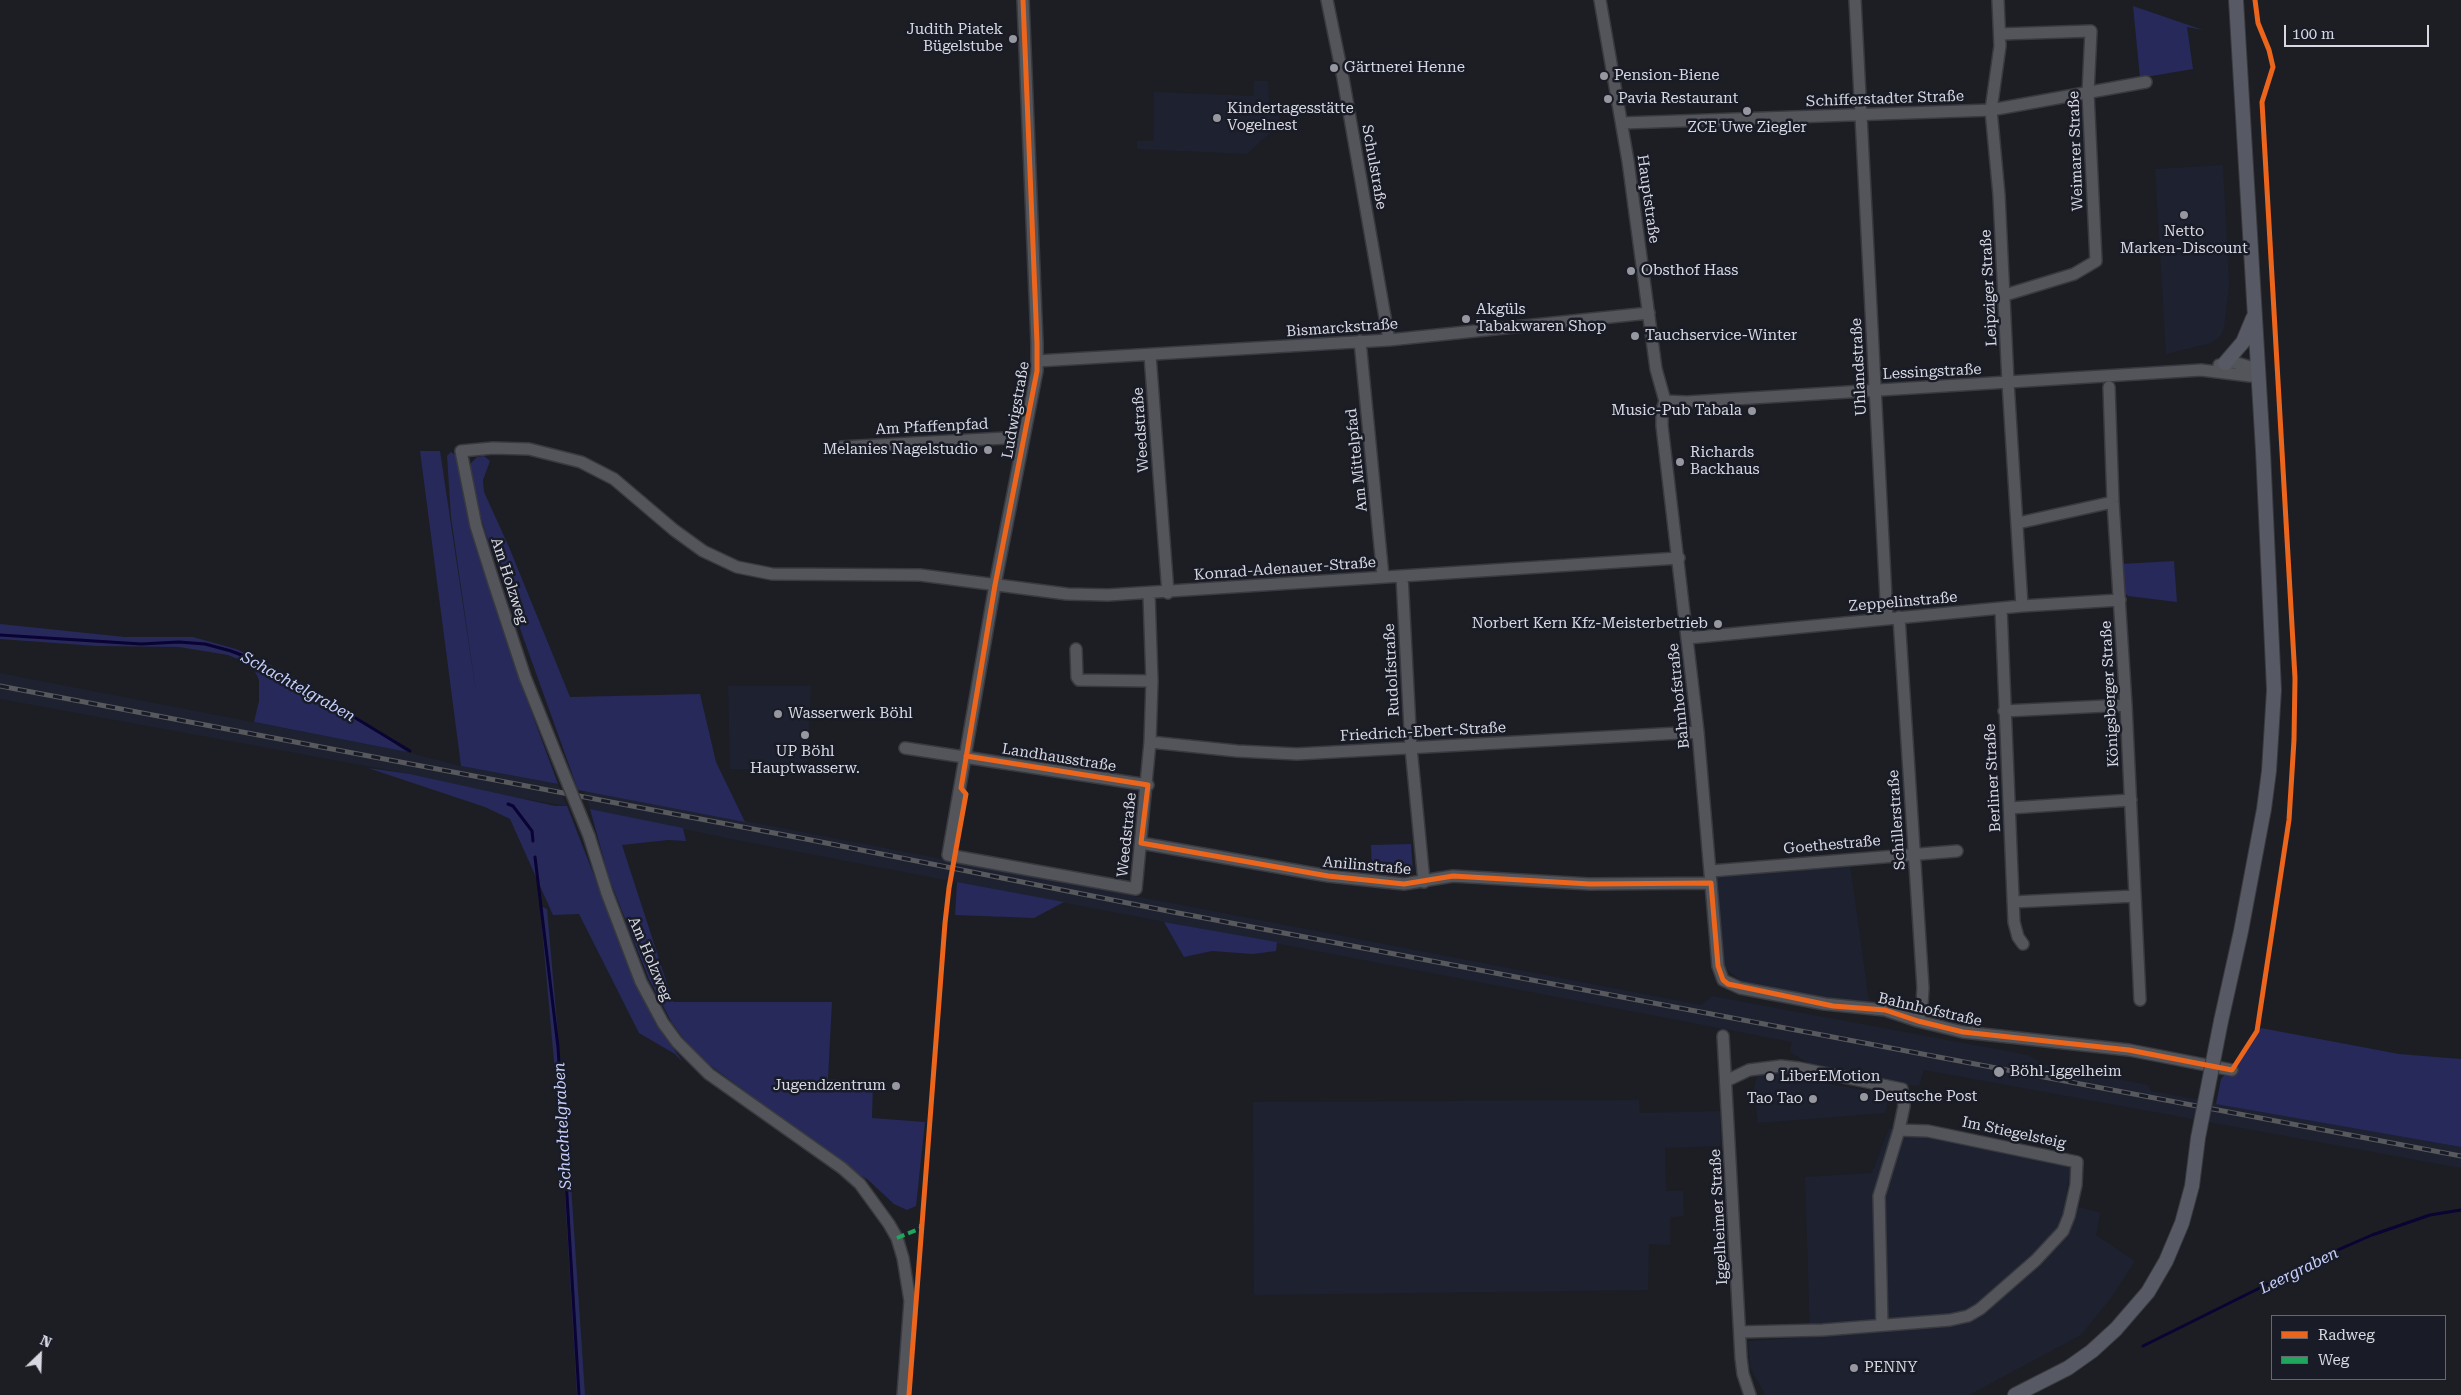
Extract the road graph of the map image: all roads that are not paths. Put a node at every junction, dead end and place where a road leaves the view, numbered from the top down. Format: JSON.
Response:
{"nodes":[{"id":1,"x":1023,"y":0,"type":"edge"},
{"id":2,"x":1327,"y":0,"type":"edge"},
{"id":3,"x":1600,"y":0,"type":"edge"},
{"id":4,"x":1855,"y":0,"type":"edge"},
{"id":5,"x":1998,"y":0,"type":"edge"},
{"id":6,"x":2236,"y":0,"type":"edge"},
{"id":7,"x":2001,"y":34,"type":"junction"},
{"id":8,"x":2146,"y":82,"type":"dead end"},
{"id":9,"x":2088,"y":93,"type":"junction"},
{"id":10,"x":1991,"y":110,"type":"junction"},
{"id":11,"x":1862,"y":114,"type":"junction"},
{"id":12,"x":1622,"y":123,"type":"junction"},
{"id":13,"x":2005,"y":295,"type":"junction"},
{"id":14,"x":2255,"y":313,"type":"junction"},
{"id":15,"x":1648,"y":314,"type":"junction"},
{"id":16,"x":1390,"y":340,"type":"junction"},
{"id":17,"x":1360,"y":341,"type":"junction"},
{"id":18,"x":1150,"y":355,"type":"junction"},
{"id":19,"x":1037,"y":361,"type":"junction"},
{"id":20,"x":2225,"y":363,"type":"junction"},
{"id":21,"x":2201,"y":370,"type":"junction"},
{"id":22,"x":2258,"y":373,"type":"junction"},
{"id":23,"x":2008,"y":382,"type":"junction"},
{"id":24,"x":2109,"y":387,"type":"dead end"},
{"id":25,"x":1875,"y":390,"type":"junction"},
{"id":26,"x":1666,"y":401,"type":"junction"},
{"id":27,"x":1024,"y":437,"type":"junction"},
{"id":28,"x":841,"y":447,"type":"dead end"},
{"id":29,"x":461,"y":451,"type":"joint"},
{"id":30,"x":2113,"y":502,"type":"junction"},
{"id":31,"x":2018,"y":523,"type":"junction"},
{"id":32,"x":1679,"y":558,"type":"junction"},
{"id":33,"x":1402,"y":576,"type":"junction"},
{"id":34,"x":1383,"y":577,"type":"junction"},
{"id":35,"x":995,"y":585,"type":"junction"},
{"id":36,"x":1168,"y":593,"type":"junction"},
{"id":37,"x":1149,"y":594,"type":"junction"},
{"id":38,"x":2120,"y":600,"type":"junction"},
{"id":39,"x":2022,"y":606,"type":"junction"},
{"id":40,"x":2001,"y":608,"type":"junction"},
{"id":41,"x":1893,"y":618,"type":"junction"},
{"id":42,"x":1688,"y":638,"type":"junction"},
{"id":43,"x":1076,"y":649,"type":"dead end"},
{"id":44,"x":1152,"y":681,"type":"junction"},
{"id":45,"x":2126,"y":705,"type":"junction"},
{"id":46,"x":2004,"y":711,"type":"junction"},
{"id":47,"x":1698,"y":732,"type":"junction"},
{"id":48,"x":1150,"y":742,"type":"junction"},
{"id":49,"x":905,"y":748,"type":"dead end"},
{"id":50,"x":1411,"y":748,"type":"junction"},
{"id":51,"x":966,"y":756,"type":"junction"},
{"id":52,"x":1148,"y":785,"type":"junction"},
{"id":53,"x":2131,"y":800,"type":"junction"},
{"id":54,"x":2010,"y":808,"type":"junction"},
{"id":55,"x":1141,"y":843,"type":"junction"},
{"id":56,"x":1956,"y":851,"type":"dead end"},
{"id":57,"x":1914,"y":853,"type":"junction"},
{"id":58,"x":948,"y":855,"type":"joint"},
{"id":59,"x":1711,"y":871,"type":"junction"},
{"id":60,"x":1424,"y":882,"type":"junction"},
{"id":61,"x":1711,"y":883,"type":"junction"},
{"id":62,"x":2135,"y":896,"type":"junction"},
{"id":63,"x":2013,"y":902,"type":"junction"},
{"id":64,"x":2023,"y":944,"type":"dead end"},
{"id":65,"x":2140,"y":1000,"type":"dead end"},
{"id":66,"x":1918,"y":1021,"type":"junction"},
{"id":67,"x":1723,"y":1036,"type":"dead end"},
{"id":68,"x":2232,"y":1070,"type":"dead end"},
{"id":69,"x":1726,"y":1081,"type":"junction"},
{"id":70,"x":1899,"y":1130,"type":"junction"},
{"id":71,"x":1882,"y":1325,"type":"junction"},
{"id":72,"x":1740,"y":1332,"type":"junction"},
{"id":73,"x":903,"y":1395,"type":"edge"},
{"id":74,"x":1750,"y":1395,"type":"edge"},
{"id":75,"x":2015,"y":1395,"type":"edge"}],
"edges":[{"from":1,"to":19,"type":"street","name":"Ludwigstraße"},
{"from":2,"to":16,"type":"street","name":"Schulstraße"},
{"from":3,"to":12,"type":"street","name":"Hauptstraße"},
{"from":4,"to":11,"type":"street","name":"Uhlandstraße"},
{"from":5,"to":7,"type":"street","name":"Leipziger Straße"},
{"from":6,"to":14,"type":"main road"},
{"from":7,"to":9,"type":"street","name":"Weimarer Straße"},
{"from":7,"to":10,"type":"street","name":"Leipziger Straße"},
{"from":8,"to":9,"type":"street","name":"Schifferstadter Straße"},
{"from":9,"to":10,"type":"street","name":"Schifferstadter Straße"},
{"from":9,"to":13,"type":"street","name":"Weimarer Straße"},
{"from":10,"to":11,"type":"street","name":"Schifferstadter Straße"},
{"from":10,"to":13,"type":"street","name":"Leipziger Straße"},
{"from":11,"to":12,"type":"street","name":"Schifferstadter Straße"},
{"from":11,"to":25,"type":"street","name":"Uhlandstraße"},
{"from":12,"to":15,"type":"street","name":"Hauptstraße"},
{"from":13,"to":23,"type":"street","name":"Leipziger Straße"},
{"from":14,"to":20,"type":"main road"},
{"from":14,"to":22,"type":"main road"},
{"from":15,"to":16,"type":"street","name":"Bismarckstraße"},
{"from":15,"to":26,"type":"street","name":"Hauptstraße"},
{"from":16,"to":17,"type":"street","name":"Bismarckstraße"},
{"from":17,"to":18,"type":"street","name":"Bismarckstraße"},
{"from":17,"to":34,"type":"street","name":"Am Mittelpfad"},
{"from":18,"to":19,"type":"street","name":"Bismarckstraße"},
{"from":18,"to":36,"type":"street","name":"Weedstraße"},
{"from":19,"to":27,"type":"street","name":"Ludwigstraße"},
{"from":20,"to":21,"type":"street","name":"Lessingstraße"},
{"from":20,"to":22,"type":"street","name":"Lessingstraße"},
{"from":21,"to":22,"type":"street","name":"Lessingstraße"},
{"from":21,"to":23,"type":"street","name":"Lessingstraße"},
{"from":22,"to":75,"type":"main road","bridge":true},
{"from":23,"to":25,"type":"street","name":"Lessingstraße"},
{"from":23,"to":31,"type":"street","name":"Leipziger Straße"},
{"from":24,"to":30,"type":"street","name":"Königsberger Straße"},
{"from":25,"to":26,"type":"street","name":"Lessingstraße"},
{"from":25,"to":41,"type":"street","name":"Uhlandstraße"},
{"from":26,"to":32,"type":"street","name":"Bahnhofstraße"},
{"from":27,"to":28,"type":"street","name":"Am Pfaffenpfad"},
{"from":27,"to":35,"type":"street","name":"Ludwigstraße"},
{"from":29,"to":35,"type":"street","name":"Konrad-Adenauer-Straße"},
{"from":29,"to":73,"type":"street","name":"Am Holzweg","bridge":true},
{"from":30,"to":31,"type":"street"},
{"from":30,"to":38,"type":"street","name":"Königsberger Straße"},
{"from":31,"to":39,"type":"street","name":"Leipziger Straße"},
{"from":32,"to":33,"type":"street","name":"Konrad-Adenauer-Straße"},
{"from":32,"to":42,"type":"street","name":"Bahnhofstraße"},
{"from":33,"to":34,"type":"street","name":"Konrad-Adenauer-Straße"},
{"from":33,"to":50,"type":"street","name":"Rudolfstraße"},
{"from":34,"to":36,"type":"street","name":"Konrad-Adenauer-Straße"},
{"from":35,"to":37,"type":"street","name":"Konrad-Adenauer-Straße"},
{"from":35,"to":51,"type":"street","name":"Ludwigstraße"},
{"from":36,"to":37,"type":"street","name":"Konrad-Adenauer-Straße"},
{"from":37,"to":44,"type":"street","name":"Weedstraße"},
{"from":38,"to":39,"type":"street","name":"Zeppelinstraße"},
{"from":38,"to":45,"type":"street","name":"Königsberger Straße"},
{"from":39,"to":40,"type":"street","name":"Zeppelinstraße"},
{"from":40,"to":41,"type":"street","name":"Zeppelinstraße"},
{"from":40,"to":46,"type":"street","name":"Berliner Straße"},
{"from":41,"to":42,"type":"street","name":"Zeppelinstraße"},
{"from":41,"to":57,"type":"street","name":"Schillerstraße"},
{"from":42,"to":47,"type":"street","name":"Bahnhofstraße"},
{"from":43,"to":44,"type":"street"},
{"from":44,"to":48,"type":"street","name":"Weedstraße"},
{"from":45,"to":46,"type":"street"},
{"from":45,"to":53,"type":"street","name":"Königsberger Straße"},
{"from":46,"to":54,"type":"street","name":"Berliner Straße"},
{"from":47,"to":50,"type":"street","name":"Friedrich-Ebert-Straße"},
{"from":47,"to":59,"type":"street","name":"Bahnhofstraße"},
{"from":48,"to":50,"type":"street","name":"Friedrich-Ebert-Straße"},
{"from":48,"to":52,"type":"street","name":"Weedstraße"},
{"from":49,"to":51,"type":"street","name":"Landhausstraße"},
{"from":50,"to":60,"type":"street","name":"Rudolfstraße"},
{"from":51,"to":52,"type":"street","name":"Landhausstraße"},
{"from":51,"to":58,"type":"street","name":"Ludwigstraße"},
{"from":52,"to":55,"type":"street","name":"Weedstraße"},
{"from":53,"to":54,"type":"street"},
{"from":53,"to":62,"type":"street","name":"Königsberger Straße"},
{"from":54,"to":63,"type":"street","name":"Berliner Straße"},
{"from":55,"to":58,"type":"street","name":"Weedstraße"},
{"from":55,"to":60,"type":"street","name":"Anilinstraße"},
{"from":56,"to":57,"type":"street","name":"Goethestraße"},
{"from":57,"to":59,"type":"street","name":"Goethestraße"},
{"from":57,"to":66,"type":"street","name":"Schillerstraße"},
{"from":59,"to":61,"type":"street","name":"Bahnhofstraße"},
{"from":60,"to":61,"type":"street","name":"Anilinstraße"},
{"from":61,"to":66,"type":"street","name":"Bahnhofstraße"},
{"from":62,"to":63,"type":"street"},
{"from":62,"to":65,"type":"street","name":"Königsberger Straße"},
{"from":63,"to":64,"type":"street","name":"Berliner Straße"},
{"from":66,"to":68,"type":"street","name":"Bahnhofstraße"},
{"from":67,"to":69,"type":"street","name":"Iggelheimer Straße"},
{"from":69,"to":70,"type":"street"},
{"from":69,"to":72,"type":"street","name":"Iggelheimer Straße"},
{"from":70,"to":71,"type":"street"},
{"from":70,"to":71,"type":"street","name":"Im Stiegelsteig"},
{"from":71,"to":72,"type":"street","name":"Im Stiegelsteig"},
{"from":72,"to":74,"type":"street","name":"Iggelheimer Straße"}]}
